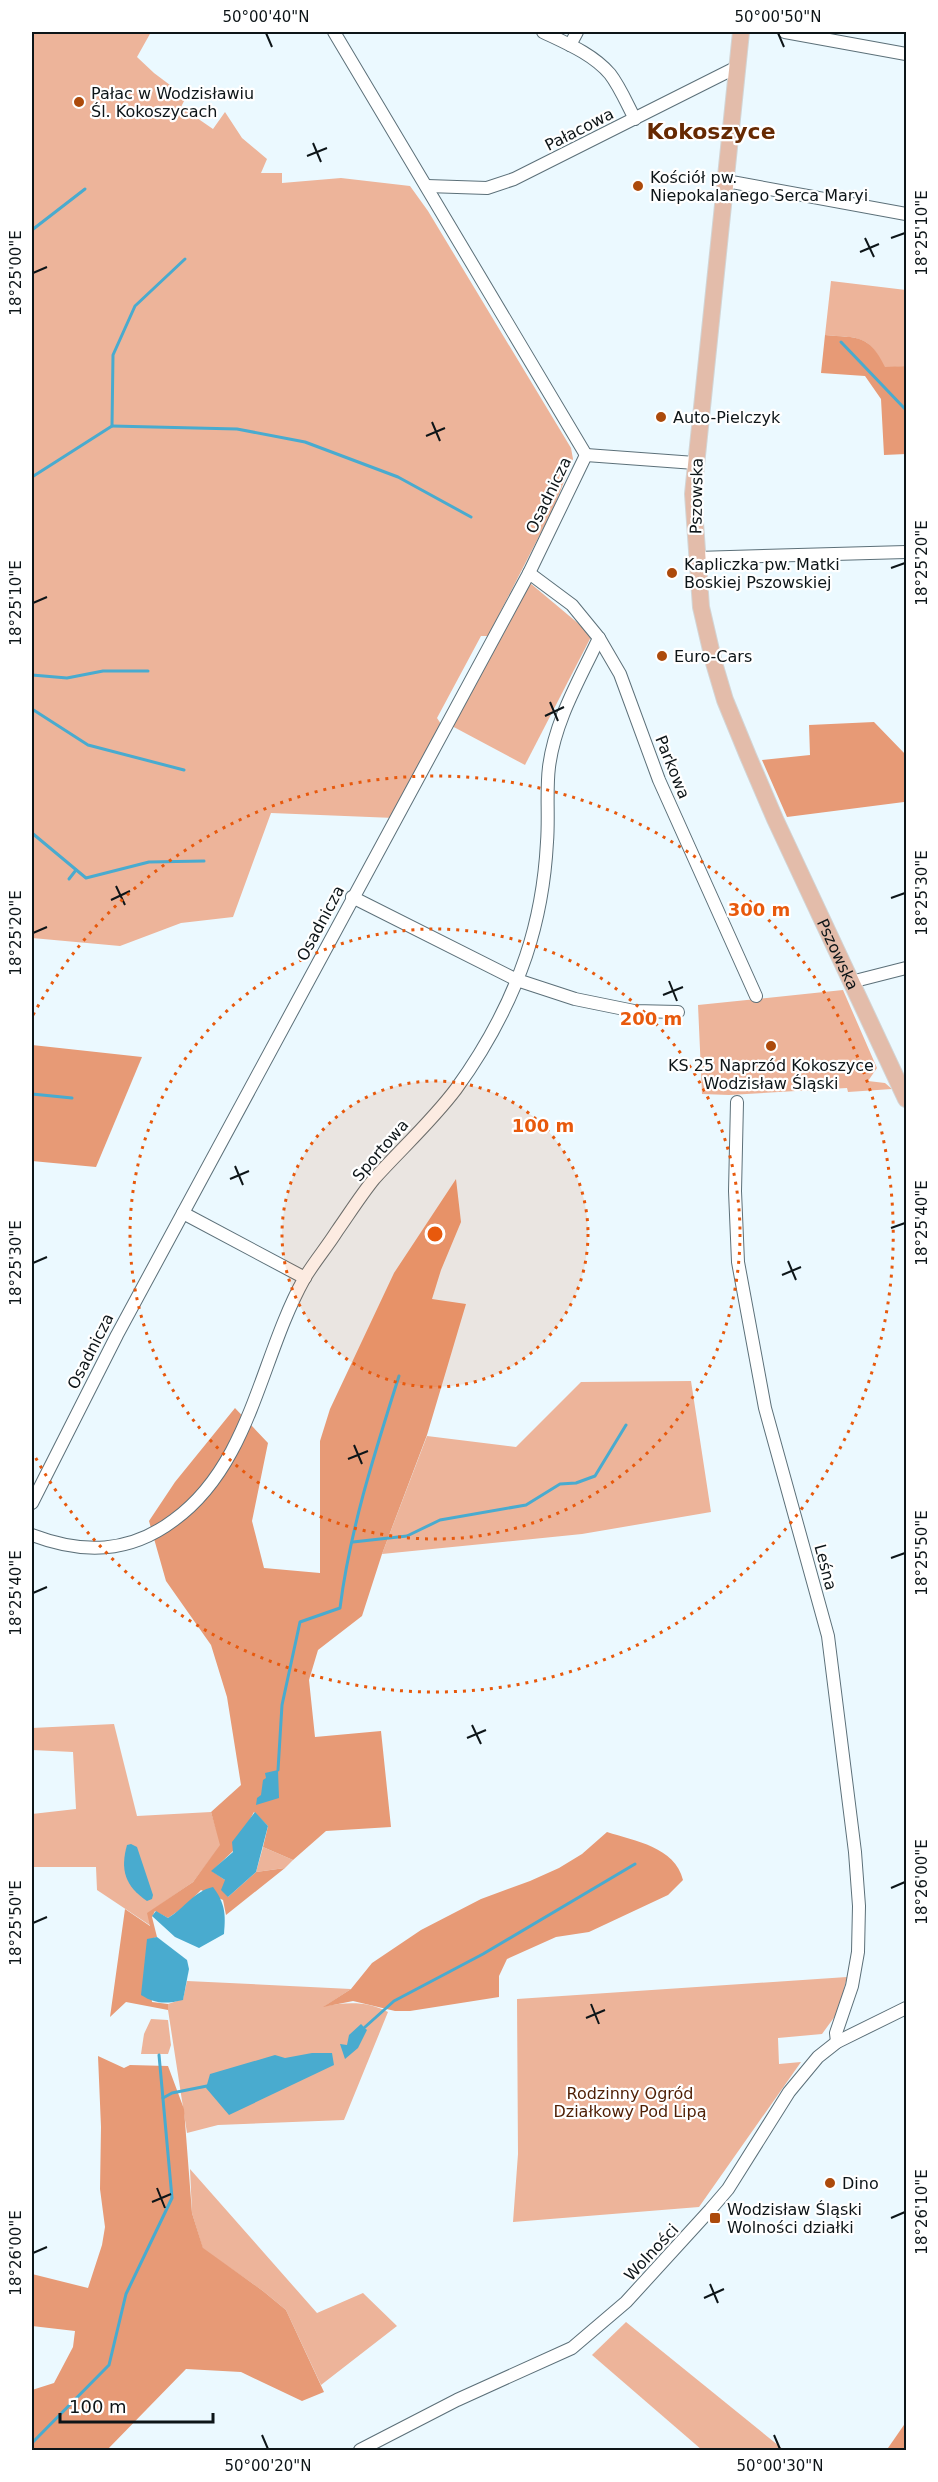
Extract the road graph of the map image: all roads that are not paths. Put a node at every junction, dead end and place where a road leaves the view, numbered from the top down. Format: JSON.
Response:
{"nodes":[{"id":1,"x":334,"y":32,"type":"edge"},
{"id":2,"x":543,"y":32,"type":"edge"},
{"id":3,"x":577,"y":32,"type":"edge"},
{"id":4,"x":741,"y":32,"type":"edge"},
{"id":5,"x":785,"y":32,"type":"edge"},
{"id":6,"x":570,"y":45,"type":"junction"},
{"id":7,"x":906,"y":54,"type":"edge"},
{"id":8,"x":737,"y":67,"type":"junction"},
{"id":9,"x":635,"y":119,"type":"junction"},
{"id":10,"x":726,"y":182,"type":"junction"},
{"id":11,"x":427,"y":186,"type":"junction"},
{"id":12,"x":906,"y":214,"type":"edge"},
{"id":13,"x":586,"y":455,"type":"junction"},
{"id":14,"x":695,"y":463,"type":"junction"},
{"id":15,"x":906,"y":552,"type":"edge"},
{"id":16,"x":696,"y":558,"type":"junction"},
{"id":17,"x":528,"y":573,"type":"junction"},
{"id":18,"x":599,"y":638,"type":"junction"},
{"id":19,"x":352,"y":897,"type":"junction"},
{"id":20,"x":906,"y":968,"type":"edge"},
{"id":21,"x":517,"y":980,"type":"junction"},
{"id":22,"x":851,"y":982,"type":"junction"},
{"id":23,"x":756,"y":996,"type":"dead end"},
{"id":24,"x":678,"y":1012,"type":"dead end"},
{"id":25,"x":906,"y":1099,"type":"edge"},
{"id":26,"x":737,"y":1102,"type":"dead end"},
{"id":27,"x":183,"y":1213,"type":"junction"},
{"id":28,"x":305,"y":1278,"type":"junction"},
{"id":29,"x":32,"y":1503,"type":"edge"},
{"id":30,"x":32,"y":1535,"type":"edge"},
{"id":31,"x":906,"y":2007,"type":"edge"},
{"id":32,"x":837,"y":2042,"type":"junction"},
{"id":33,"x":360,"y":2451,"type":"edge"}],
"edges":[{"from":1,"to":11,"type":"street"},
{"from":2,"to":6,"type":"street"},
{"from":3,"to":6,"type":"street"},
{"from":4,"to":8,"type":"main road","name":"Pszowska"},
{"from":5,"to":7,"type":"street"},
{"from":6,"to":9,"type":"street"},
{"from":8,"to":9,"type":"street","name":"Pałacowa"},
{"from":8,"to":10,"type":"main road","name":"Pszowska"},
{"from":9,"to":11,"type":"street","name":"Pałacowa"},
{"from":10,"to":12,"type":"street"},
{"from":10,"to":14,"type":"main road","name":"Pszowska"},
{"from":11,"to":13,"type":"street"},
{"from":13,"to":14,"type":"street","name":"Osadnicza"},
{"from":13,"to":17,"type":"street","name":"Osadnicza"},
{"from":14,"to":16,"type":"main road","name":"Pszowska"},
{"from":15,"to":16,"type":"street"},
{"from":16,"to":22,"type":"main road","name":"Pszowska"},
{"from":17,"to":18,"type":"street","name":"Parkowa"},
{"from":17,"to":19,"type":"street","name":"Osadnicza"},
{"from":18,"to":21,"type":"street","name":"Sportowa"},
{"from":18,"to":23,"type":"street","name":"Parkowa"},
{"from":19,"to":21,"type":"street"},
{"from":19,"to":27,"type":"street","name":"Osadnicza"},
{"from":20,"to":22,"type":"street"},
{"from":21,"to":24,"type":"street"},
{"from":21,"to":28,"type":"street","name":"Sportowa"},
{"from":22,"to":25,"type":"main road","name":"Pszowska"},
{"from":26,"to":32,"type":"street","name":"Leśna"},
{"from":27,"to":28,"type":"street"},
{"from":27,"to":29,"type":"street","name":"Osadnicza"},
{"from":28,"to":30,"type":"street","name":"Sportowa"},
{"from":31,"to":32,"type":"street","name":"Wolności"},
{"from":32,"to":33,"type":"street","name":"Wolności"}]}
